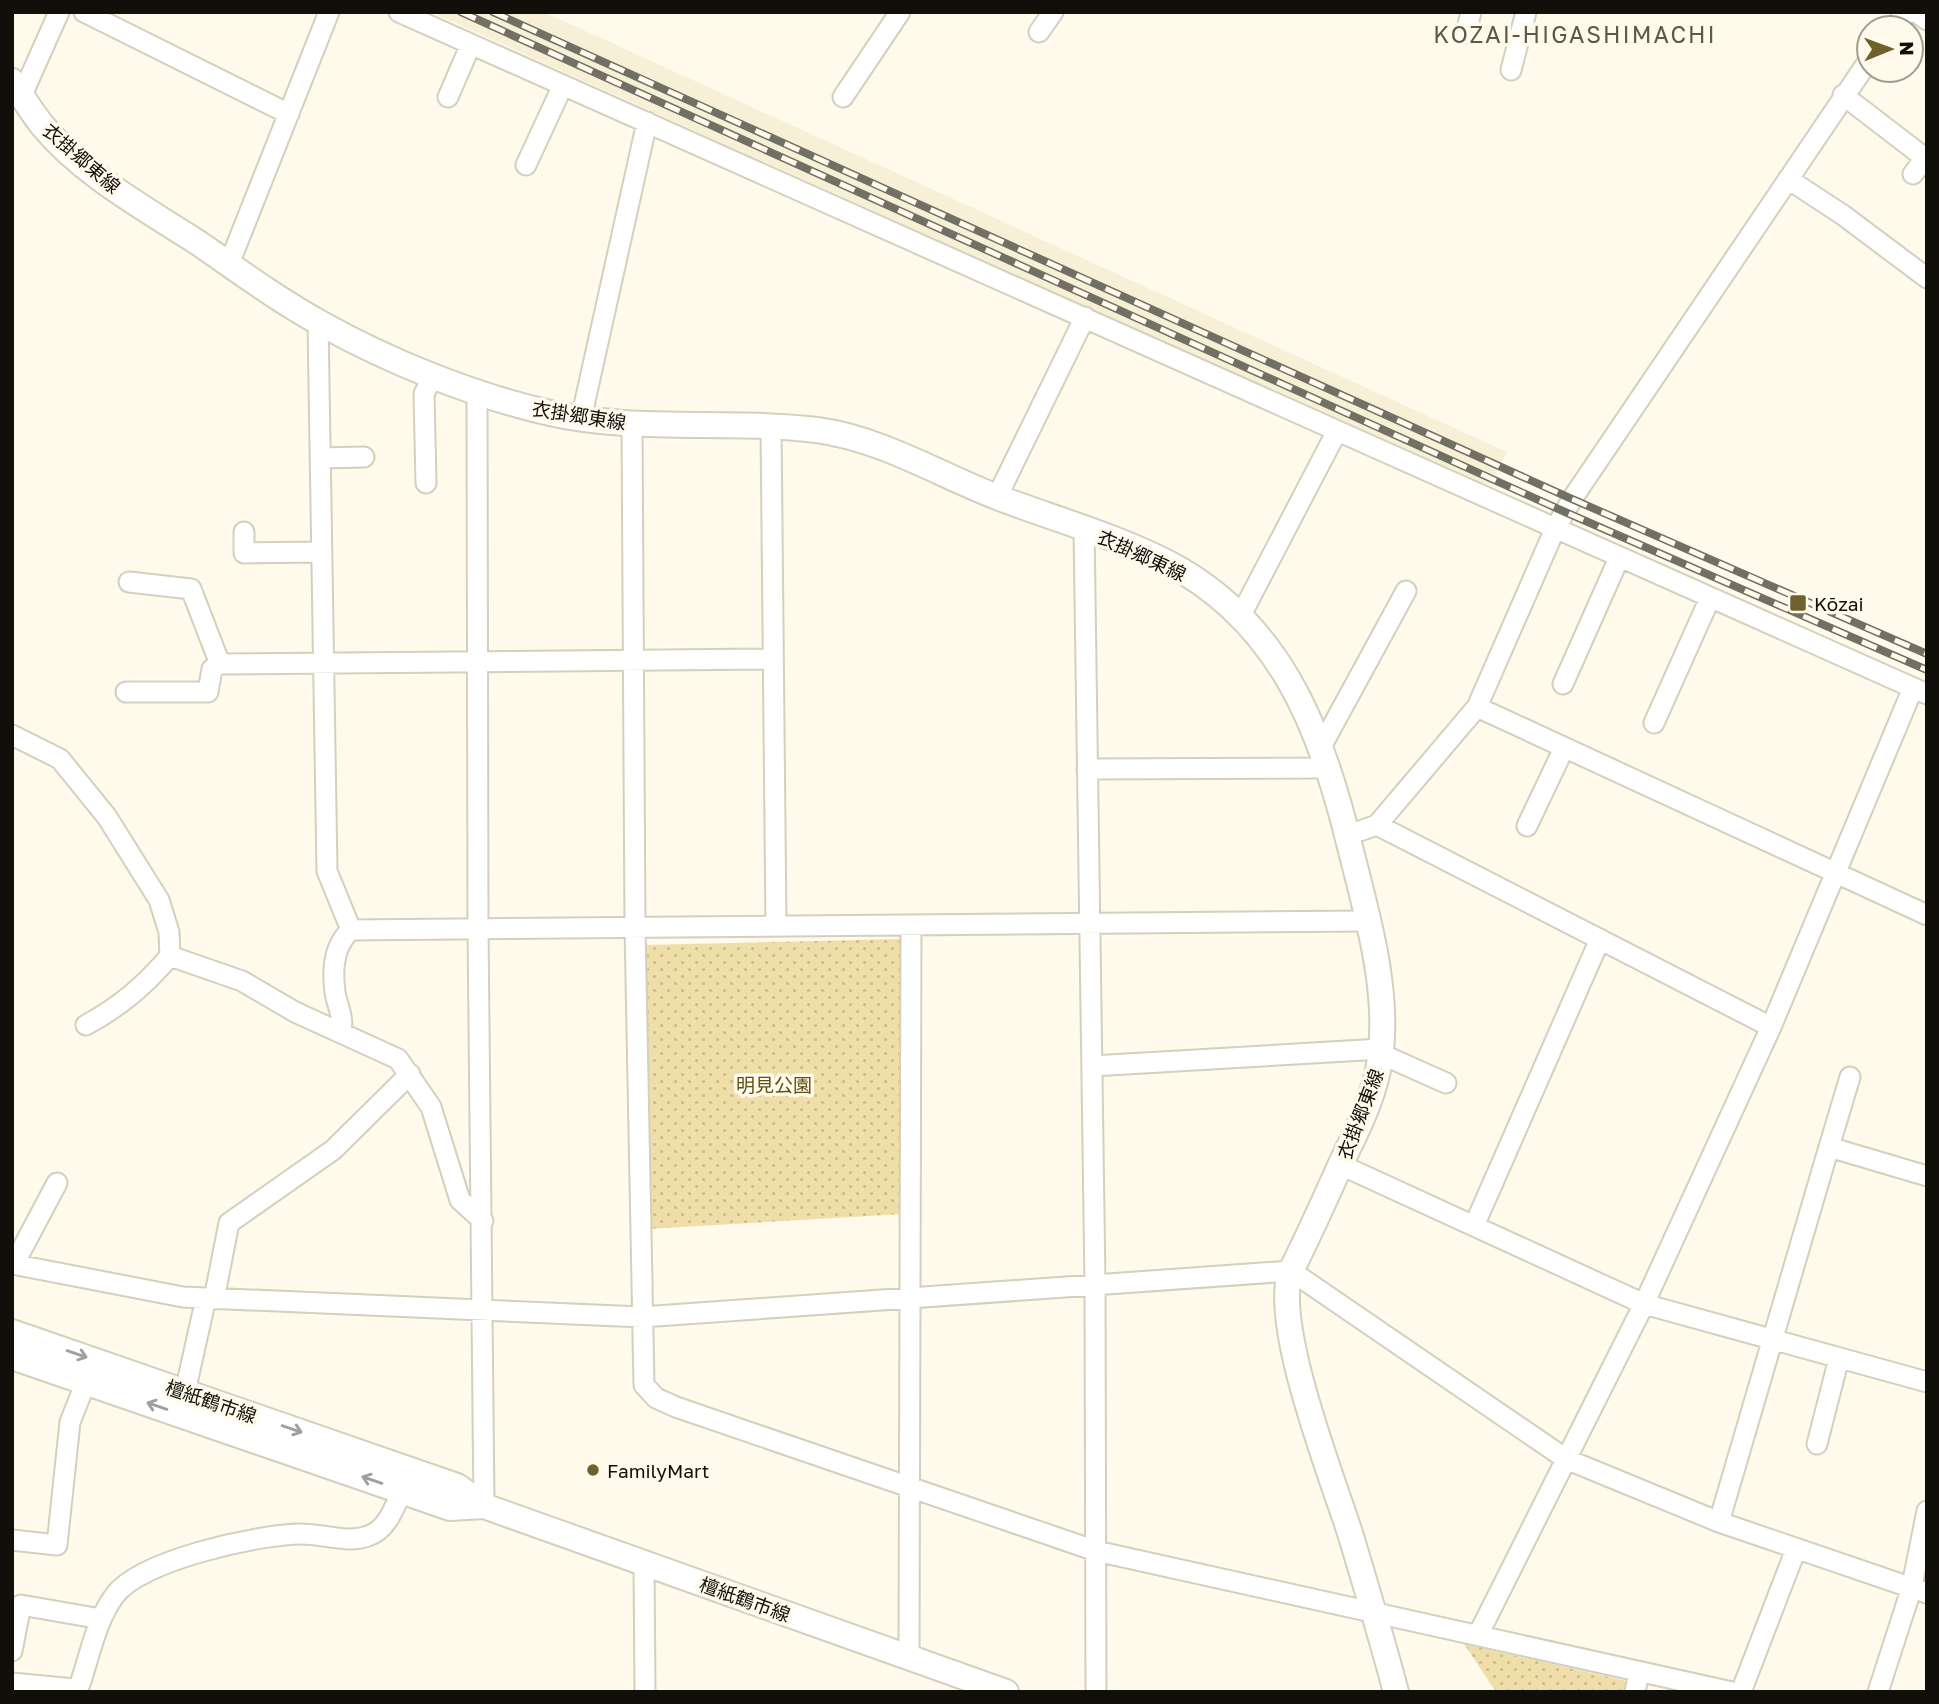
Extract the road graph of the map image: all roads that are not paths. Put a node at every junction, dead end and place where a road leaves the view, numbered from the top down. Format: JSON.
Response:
{"nodes":[{"id":1,"x":59,"y":12,"type":"edge"},
{"id":2,"x":85,"y":12,"type":"edge"},
{"id":3,"x":330,"y":12,"type":"edge"},
{"id":4,"x":399,"y":12,"type":"edge"},
{"id":5,"x":900,"y":12,"type":"edge"},
{"id":6,"x":1471,"y":12,"type":"edge"},
{"id":7,"x":1526,"y":12,"type":"edge"},
{"id":8,"x":1916,"y":12,"type":"edge"},
{"id":9,"x":1927,"y":20,"type":"edge"},
{"id":10,"x":1466,"y":33,"type":"dead end"},
{"id":11,"x":471,"y":44,"type":"junction"},
{"id":12,"x":1511,"y":70,"type":"dead end"},
{"id":13,"x":1855,"y":78,"type":"edge"},
{"id":14,"x":563,"y":85,"type":"junction"},
{"id":15,"x":17,"y":88,"type":"edge"},
{"id":16,"x":1843,"y":94,"type":"junction"},
{"id":17,"x":448,"y":97,"type":"dead end"},
{"id":18,"x":843,"y":97,"type":"dead end"},
{"id":19,"x":289,"y":114,"type":"junction"},
{"id":20,"x":646,"y":122,"type":"junction"},
{"id":21,"x":1926,"y":157,"type":"edge"},
{"id":22,"x":526,"y":164,"type":"dead end"},
{"id":23,"x":1913,"y":174,"type":"dead end"},
{"id":24,"x":1788,"y":179,"type":"junction"},
{"id":25,"x":229,"y":264,"type":"junction"},
{"id":26,"x":1927,"y":278,"type":"edge"},
{"id":27,"x":1084,"y":317,"type":"junction"},
{"id":28,"x":318,"y":322,"type":"junction"},
{"id":29,"x":434,"y":374,"type":"junction"},
{"id":30,"x":477,"y":391,"type":"junction"},
{"id":31,"x":581,"y":419,"type":"junction"},
{"id":32,"x":632,"y":424,"type":"junction"},
{"id":33,"x":771,"y":426,"type":"junction"},
{"id":34,"x":1337,"y":431,"type":"junction"},
{"id":35,"x":364,"y":457,"type":"dead end"},
{"id":36,"x":320,"y":458,"type":"junction"},
{"id":37,"x":426,"y":483,"type":"dead end"},
{"id":38,"x":997,"y":497,"type":"junction"},
{"id":39,"x":1084,"y":528,"type":"junction"},
{"id":40,"x":1555,"y":529,"type":"junction"},
{"id":41,"x":244,"y":532,"type":"dead end"},
{"id":42,"x":322,"y":552,"type":"junction"},
{"id":43,"x":1619,"y":558,"type":"junction"},
{"id":44,"x":129,"y":582,"type":"dead end"},
{"id":45,"x":1406,"y":591,"type":"dead end"},
{"id":46,"x":1710,"y":598,"type":"junction"},
{"id":47,"x":1241,"y":615,"type":"junction"},
{"id":48,"x":773,"y":659,"type":"junction"},
{"id":49,"x":477,"y":662,"type":"junction"},
{"id":50,"x":633,"y":662,"type":"junction"},
{"id":51,"x":324,"y":663,"type":"junction"},
{"id":52,"x":220,"y":664,"type":"junction"},
{"id":53,"x":1563,"y":684,"type":"dead end"},
{"id":54,"x":1920,"y":691,"type":"edge"},
{"id":55,"x":126,"y":692,"type":"dead end"},
{"id":56,"x":1477,"y":707,"type":"junction"},
{"id":57,"x":1654,"y":723,"type":"dead end"},
{"id":58,"x":12,"y":735,"type":"edge"},
{"id":59,"x":1564,"y":748,"type":"junction"},
{"id":60,"x":1324,"y":758,"type":"junction"},
{"id":61,"x":1087,"y":769,"type":"junction"},
{"id":62,"x":1377,"y":825,"type":"junction"},
{"id":63,"x":1527,"y":826,"type":"dead end"},
{"id":64,"x":1348,"y":835,"type":"junction"},
{"id":65,"x":1835,"y":873,"type":"junction"},
{"id":66,"x":1927,"y":915,"type":"edge"},
{"id":67,"x":1368,"y":921,"type":"junction"},
{"id":68,"x":1090,"y":923,"type":"junction"},
{"id":69,"x":911,"y":925,"type":"junction"},
{"id":70,"x":776,"y":926,"type":"junction"},
{"id":71,"x":635,"y":928,"type":"junction"},
{"id":72,"x":478,"y":929,"type":"junction"},
{"id":73,"x":351,"y":930,"type":"junction"},
{"id":74,"x":1600,"y":939,"type":"junction"},
{"id":75,"x":170,"y":956,"type":"junction"},
{"id":76,"x":86,"y":1025,"type":"dead end"},
{"id":77,"x":1771,"y":1027,"type":"junction"},
{"id":78,"x":341,"y":1030,"type":"junction"},
{"id":79,"x":1381,"y":1052,"type":"junction"},
{"id":80,"x":1092,"y":1066,"type":"junction"},
{"id":81,"x":410,"y":1074,"type":"junction"},
{"id":82,"x":1850,"y":1077,"type":"dead end"},
{"id":83,"x":1446,"y":1083,"type":"dead end"},
{"id":84,"x":1829,"y":1147,"type":"junction"},
{"id":85,"x":1341,"y":1165,"type":"junction"},
{"id":86,"x":1927,"y":1176,"type":"edge"},
{"id":87,"x":57,"y":1183,"type":"dead end"},
{"id":88,"x":483,"y":1222,"type":"junction"},
{"id":89,"x":1474,"y":1226,"type":"junction"},
{"id":90,"x":13,"y":1264,"type":"edge"},
{"id":91,"x":1291,"y":1271,"type":"junction"},
{"id":92,"x":1095,"y":1283,"type":"junction"},
{"id":93,"x":909,"y":1297,"type":"junction"},
{"id":94,"x":210,"y":1298,"type":"junction"},
{"id":95,"x":1644,"y":1304,"type":"junction"},
{"id":96,"x":484,"y":1313,"type":"junction"},
{"id":97,"x":642,"y":1317,"type":"junction"},
{"id":98,"x":12,"y":1332,"type":"edge"},
{"id":99,"x":1773,"y":1339,"type":"junction"},
{"id":100,"x":12,"y":1357,"type":"edge"},
{"id":101,"x":1839,"y":1358,"type":"junction"},
{"id":102,"x":86,"y":1382,"type":"junction"},
{"id":103,"x":1927,"y":1382,"type":"edge"},
{"id":104,"x":185,"y":1392,"type":"junction"},
{"id":105,"x":1817,"y":1444,"type":"dead end"},
{"id":106,"x":1566,"y":1459,"type":"junction"},
{"id":107,"x":908,"y":1487,"type":"junction"},
{"id":108,"x":402,"y":1491,"type":"junction"},
{"id":109,"x":484,"y":1506,"type":"junction"},
{"id":110,"x":1927,"y":1511,"type":"edge"},
{"id":111,"x":1719,"y":1522,"type":"junction"},
{"id":112,"x":12,"y":1540,"type":"edge"},
{"id":113,"x":1796,"y":1549,"type":"junction"},
{"id":114,"x":1096,"y":1551,"type":"junction"},
{"id":115,"x":644,"y":1563,"type":"junction"},
{"id":116,"x":1919,"y":1592,"type":"edge"},
{"id":117,"x":1375,"y":1614,"type":"junction"},
{"id":118,"x":101,"y":1619,"type":"junction"},
{"id":119,"x":1478,"y":1635,"type":"junction"},
{"id":120,"x":12,"y":1651,"type":"edge"},
{"id":121,"x":909,"y":1657,"type":"junction"},
{"id":122,"x":1639,"y":1672,"type":"junction"},
{"id":123,"x":12,"y":1683,"type":"edge"},
{"id":124,"x":645,"y":1692,"type":"edge"},
{"id":125,"x":1006,"y":1692,"type":"edge"},
{"id":126,"x":1096,"y":1692,"type":"edge"},
{"id":127,"x":1396,"y":1692,"type":"edge"},
{"id":128,"x":1635,"y":1692,"type":"edge"},
{"id":129,"x":1732,"y":1692,"type":"edge"},
{"id":130,"x":1741,"y":1692,"type":"edge"},
{"id":131,"x":1878,"y":1692,"type":"edge"}],
"edges":[{"from":1,"to":15,"type":"street"},
{"from":2,"to":19,"type":"street"},
{"from":3,"to":19,"type":"street"},
{"from":4,"to":11,"type":"street"},
{"from":5,"to":18,"type":"street"},
{"from":6,"to":10,"type":"street"},
{"from":7,"to":12,"type":"street"},
{"from":8,"to":9,"type":"street"},
{"from":11,"to":14,"type":"street"},
{"from":11,"to":17,"type":"street"},
{"from":13,"to":16,"type":"street"},
{"from":14,"to":20,"type":"street"},
{"from":14,"to":22,"type":"street"},
{"from":15,"to":25,"type":"main road","name":"衣掛郷東線"},
{"from":16,"to":21,"type":"street"},
{"from":16,"to":24,"type":"street"},
{"from":19,"to":25,"type":"street"},
{"from":20,"to":27,"type":"street"},
{"from":20,"to":31,"type":"street"},
{"from":21,"to":23,"type":"street"},
{"from":24,"to":26,"type":"street"},
{"from":24,"to":40,"type":"street"},
{"from":25,"to":28,"type":"main road","name":"衣掛郷東線"},
{"from":27,"to":34,"type":"street"},
{"from":27,"to":38,"type":"street"},
{"from":28,"to":29,"type":"main road","name":"衣掛郷東線"},
{"from":28,"to":36,"type":"street"},
{"from":29,"to":30,"type":"main road","name":"衣掛郷東線"},
{"from":29,"to":37,"type":"street"},
{"from":30,"to":31,"type":"main road","name":"衣掛郷東線"},
{"from":30,"to":49,"type":"street"},
{"from":31,"to":32,"type":"main road","name":"衣掛郷東線"},
{"from":32,"to":33,"type":"main road","name":"衣掛郷東線"},
{"from":32,"to":50,"type":"street"},
{"from":33,"to":38,"type":"main road","name":"衣掛郷東線"},
{"from":33,"to":48,"type":"street"},
{"from":34,"to":40,"type":"street"},
{"from":34,"to":47,"type":"street"},
{"from":35,"to":36,"type":"street"},
{"from":36,"to":42,"type":"street"},
{"from":38,"to":39,"type":"main road","name":"衣掛郷東線"},
{"from":39,"to":47,"type":"main road","name":"衣掛郷東線"},
{"from":39,"to":61,"type":"street"},
{"from":40,"to":43,"type":"street"},
{"from":40,"to":56,"type":"street"},
{"from":41,"to":42,"type":"street"},
{"from":42,"to":51,"type":"street"},
{"from":43,"to":46,"type":"street"},
{"from":43,"to":53,"type":"street"},
{"from":44,"to":52,"type":"street"},
{"from":45,"to":60,"type":"street"},
{"from":46,"to":54,"type":"street"},
{"from":46,"to":57,"type":"street"},
{"from":47,"to":60,"type":"main road","name":"衣掛郷東線"},
{"from":48,"to":50,"type":"street"},
{"from":48,"to":70,"type":"street"},
{"from":49,"to":50,"type":"street"},
{"from":49,"to":51,"type":"street"},
{"from":49,"to":72,"type":"street"},
{"from":50,"to":71,"type":"street"},
{"from":51,"to":52,"type":"street"},
{"from":51,"to":73,"type":"street"},
{"from":52,"to":55,"type":"street"},
{"from":54,"to":65,"type":"street"},
{"from":56,"to":59,"type":"street"},
{"from":56,"to":62,"type":"street"},
{"from":58,"to":75,"type":"street"},
{"from":59,"to":63,"type":"street"},
{"from":59,"to":65,"type":"street"},
{"from":60,"to":61,"type":"street"},
{"from":60,"to":64,"type":"main road","name":"衣掛郷東線"},
{"from":61,"to":68,"type":"street"},
{"from":62,"to":64,"type":"street"},
{"from":62,"to":74,"type":"street"},
{"from":64,"to":67,"type":"main road","name":"衣掛郷東線"},
{"from":65,"to":66,"type":"street"},
{"from":65,"to":77,"type":"street"},
{"from":67,"to":68,"type":"street"},
{"from":67,"to":79,"type":"main road","name":"衣掛郷東線"},
{"from":68,"to":69,"type":"street"},
{"from":68,"to":80,"type":"street"},
{"from":69,"to":70,"type":"street"},
{"from":69,"to":93,"type":"street"},
{"from":70,"to":71,"type":"street"},
{"from":71,"to":72,"type":"street"},
{"from":71,"to":97,"type":"street"},
{"from":72,"to":73,"type":"street"},
{"from":72,"to":88,"type":"street"},
{"from":73,"to":78,"type":"street"},
{"from":74,"to":77,"type":"street"},
{"from":74,"to":89,"type":"street"},
{"from":75,"to":76,"type":"street"},
{"from":75,"to":78,"type":"street"},
{"from":77,"to":95,"type":"street"},
{"from":78,"to":81,"type":"street"},
{"from":79,"to":80,"type":"street"},
{"from":79,"to":83,"type":"street"},
{"from":79,"to":85,"type":"main road","name":"衣掛郷東線"},
{"from":80,"to":92,"type":"street"},
{"from":81,"to":88,"type":"street"},
{"from":81,"to":94,"type":"street"},
{"from":82,"to":84,"type":"street"},
{"from":84,"to":86,"type":"street"},
{"from":84,"to":99,"type":"street"},
{"from":85,"to":89,"type":"street"},
{"from":85,"to":91,"type":"main road","name":"衣掛郷東線"},
{"from":87,"to":90,"type":"street"},
{"from":88,"to":96,"type":"street"},
{"from":89,"to":95,"type":"street"},
{"from":90,"to":94,"type":"street"},
{"from":91,"to":92,"type":"street"},
{"from":91,"to":106,"type":"street"},
{"from":91,"to":117,"type":"main road","name":"衣掛郷東線"},
{"from":92,"to":93,"type":"street"},
{"from":92,"to":114,"type":"street"},
{"from":93,"to":97,"type":"street"},
{"from":93,"to":107,"type":"street"},
{"from":94,"to":96,"type":"street"},
{"from":94,"to":104,"type":"street"},
{"from":95,"to":99,"type":"street"},
{"from":95,"to":106,"type":"street"},
{"from":96,"to":97,"type":"street"},
{"from":96,"to":109,"type":"street"},
{"from":97,"to":107,"type":"street"},
{"from":98,"to":104,"type":"main road","name":"檀紙鶴市線","one_way":true},
{"from":99,"to":101,"type":"street"},
{"from":99,"to":111,"type":"street"},
{"from":100,"to":102,"type":"main road","name":"檀紙鶴市線"},
{"from":101,"to":103,"type":"street"},
{"from":101,"to":105,"type":"street"},
{"from":108,"to":102,"type":"main road","name":"檀紙鶴市線","one_way":true},
{"from":102,"to":112,"type":"street"},
{"from":104,"to":109,"type":"main road","name":"檀紙鶴市線","one_way":true},
{"from":106,"to":111,"type":"street"},
{"from":106,"to":119,"type":"street"},
{"from":107,"to":114,"type":"street"},
{"from":107,"to":121,"type":"street"},
{"from":108,"to":109,"type":"main road","name":"檀紙鶴市線"},
{"from":108,"to":118,"type":"street"},
{"from":109,"to":115,"type":"main road","name":"檀紙鶴市線"},
{"from":110,"to":116,"type":"street"},
{"from":111,"to":113,"type":"street"},
{"from":113,"to":116,"type":"street"},
{"from":113,"to":130,"type":"street"},
{"from":114,"to":117,"type":"street"},
{"from":114,"to":126,"type":"street"},
{"from":115,"to":121,"type":"main road","name":"檀紙鶴市線"},
{"from":115,"to":124,"type":"street"},
{"from":116,"to":131,"type":"street"},
{"from":117,"to":119,"type":"street"},
{"from":117,"to":127,"type":"main road","name":"衣掛郷東線"},
{"from":118,"to":120,"type":"street"},
{"from":118,"to":123,"type":"street"},
{"from":119,"to":122,"type":"street"},
{"from":121,"to":125,"type":"main road","name":"檀紙鶴市線"},
{"from":122,"to":128,"type":"street"},
{"from":122,"to":129,"type":"street"}]}
